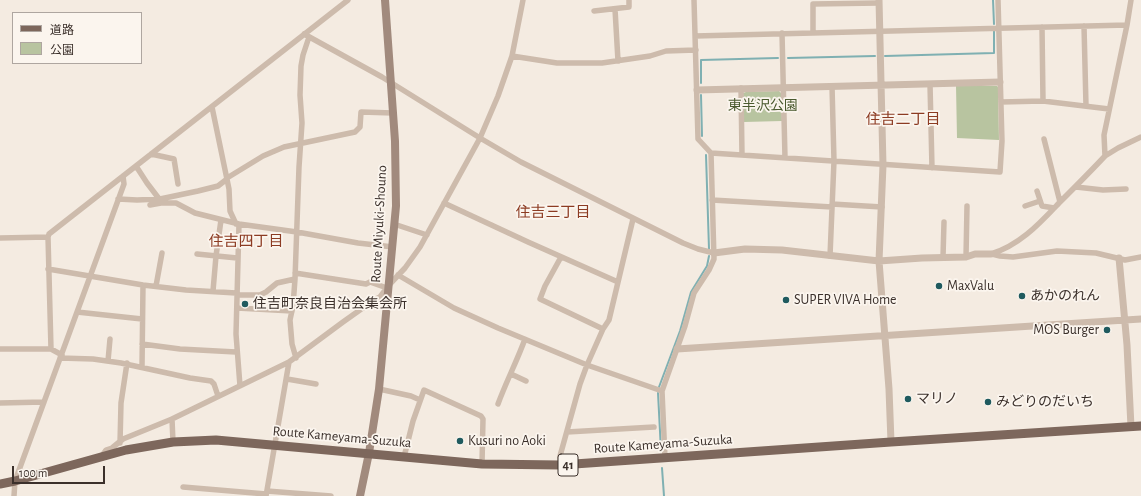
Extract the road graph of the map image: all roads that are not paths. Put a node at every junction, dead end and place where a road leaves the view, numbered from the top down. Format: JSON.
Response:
{"nodes":[{"id":1,"x":348,"y":0,"type":"edge"},
{"id":2,"x":385,"y":0,"type":"edge"},
{"id":3,"x":523,"y":0,"type":"edge"},
{"id":4,"x":628,"y":0,"type":"edge"},
{"id":5,"x":694,"y":0,"type":"edge"},
{"id":6,"x":998,"y":0,"type":"edge"},
{"id":7,"x":1131,"y":0,"type":"edge"},
{"id":8,"x":879,"y":2,"type":"edge"},
{"id":9,"x":615,"y":9,"type":"junction"},
{"id":10,"x":594,"y":11,"type":"dead end"},
{"id":11,"x":1127,"y":25,"type":"junction"},
{"id":12,"x":1084,"y":26,"type":"junction"},
{"id":13,"x":1042,"y":27,"type":"junction"},
{"id":14,"x":998,"y":28,"type":"junction"},
{"id":15,"x":879,"y":31,"type":"junction"},
{"id":16,"x":782,"y":33,"type":"junction"},
{"id":17,"x":813,"y":33,"type":"junction"},
{"id":18,"x":307,"y":36,"type":"junction"},
{"id":19,"x":695,"y":36,"type":"junction"},
{"id":20,"x":696,"y":50,"type":"junction"},
{"id":21,"x":512,"y":56,"type":"junction"},
{"id":22,"x":618,"y":60,"type":"junction"},
{"id":23,"x":390,"y":82,"type":"junction"},
{"id":24,"x":1000,"y":82,"type":"junction"},
{"id":25,"x":930,"y":84,"type":"junction"},
{"id":26,"x":881,"y":85,"type":"junction"},
{"id":27,"x":832,"y":86,"type":"junction"},
{"id":28,"x":783,"y":87,"type":"junction"},
{"id":29,"x":741,"y":88,"type":"junction"},
{"id":30,"x":697,"y":90,"type":"junction"},
{"id":31,"x":1043,"y":100,"type":"junction"},
{"id":32,"x":1001,"y":102,"type":"junction"},
{"id":33,"x":1086,"y":106,"type":"junction"},
{"id":34,"x":212,"y":107,"type":"junction"},
{"id":35,"x":1109,"y":109,"type":"junction"},
{"id":36,"x":393,"y":114,"type":"junction"},
{"id":37,"x":1141,"y":137,"type":"edge"},
{"id":38,"x":480,"y":138,"type":"junction"},
{"id":39,"x":1044,"y":139,"type":"dead end"},
{"id":40,"x":301,"y":144,"type":"junction"},
{"id":41,"x":710,"y":153,"type":"junction"},
{"id":42,"x":151,"y":154,"type":"junction"},
{"id":43,"x":742,"y":155,"type":"junction"},
{"id":44,"x":1105,"y":156,"type":"junction"},
{"id":45,"x":785,"y":158,"type":"junction"},
{"id":46,"x":834,"y":161,"type":"junction"},
{"id":47,"x":883,"y":165,"type":"junction"},
{"id":48,"x":136,"y":166,"type":"junction"},
{"id":49,"x":932,"y":168,"type":"junction"},
{"id":50,"x":123,"y":176,"type":"junction"},
{"id":51,"x":227,"y":178,"type":"junction"},
{"id":52,"x":178,"y":184,"type":"dead end"},
{"id":53,"x":1076,"y":187,"type":"junction"},
{"id":54,"x":1126,"y":189,"type":"dead end"},
{"id":55,"x":1037,"y":191,"type":"dead end"},
{"id":56,"x":118,"y":200,"type":"junction"},
{"id":57,"x":712,"y":200,"type":"junction"},
{"id":58,"x":161,"y":201,"type":"junction"},
{"id":59,"x":1040,"y":201,"type":"junction"},
{"id":60,"x":1060,"y":202,"type":"junction"},
{"id":61,"x":444,"y":203,"type":"junction"},
{"id":62,"x":150,"y":205,"type":"dead end"},
{"id":63,"x":832,"y":206,"type":"junction"},
{"id":64,"x":967,"y":206,"type":"dead end"},
{"id":65,"x":1025,"y":206,"type":"dead end"},
{"id":66,"x":882,"y":207,"type":"junction"},
{"id":67,"x":1054,"y":208,"type":"junction"},
{"id":68,"x":633,"y":219,"type":"junction"},
{"id":69,"x":221,"y":220,"type":"junction"},
{"id":70,"x":944,"y":222,"type":"dead end"},
{"id":71,"x":237,"y":224,"type":"junction"},
{"id":72,"x":394,"y":224,"type":"junction"},
{"id":73,"x":297,"y":232,"type":"junction"},
{"id":74,"x":427,"y":235,"type":"junction"},
{"id":75,"x":48,"y":237,"type":"junction"},
{"id":76,"x":0,"y":238,"type":"edge"},
{"id":77,"x":392,"y":247,"type":"junction"},
{"id":78,"x":162,"y":253,"type":"dead end"},
{"id":79,"x":714,"y":253,"type":"junction"},
{"id":80,"x":197,"y":254,"type":"dead end"},
{"id":81,"x":991,"y":254,"type":"junction"},
{"id":82,"x":216,"y":256,"type":"junction"},
{"id":83,"x":830,"y":256,"type":"junction"},
{"id":84,"x":561,"y":257,"type":"junction"},
{"id":85,"x":943,"y":257,"type":"junction"},
{"id":86,"x":966,"y":257,"type":"junction"},
{"id":87,"x":1141,"y":257,"type":"edge"},
{"id":88,"x":237,"y":258,"type":"junction"},
{"id":89,"x":1119,"y":258,"type":"junction"},
{"id":90,"x":879,"y":260,"type":"junction"},
{"id":91,"x":48,"y":269,"type":"junction"},
{"id":92,"x":398,"y":275,"type":"junction"},
{"id":93,"x":90,"y":276,"type":"junction"},
{"id":94,"x":295,"y":276,"type":"junction"},
{"id":95,"x":618,"y":282,"type":"junction"},
{"id":96,"x":143,"y":285,"type":"junction"},
{"id":97,"x":156,"y":286,"type":"junction"},
{"id":98,"x":388,"y":286,"type":"junction"},
{"id":99,"x":213,"y":291,"type":"junction"},
{"id":100,"x":237,"y":294,"type":"junction"},
{"id":101,"x":237,"y":308,"type":"junction"},
{"id":102,"x":292,"y":311,"type":"junction"},
{"id":103,"x":78,"y":312,"type":"junction"},
{"id":104,"x":1124,"y":319,"type":"junction"},
{"id":105,"x":1141,"y":319,"type":"edge"},
{"id":106,"x":142,"y":320,"type":"junction"},
{"id":107,"x":603,"y":329,"type":"junction"},
{"id":108,"x":885,"y":336,"type":"junction"},
{"id":109,"x":110,"y":339,"type":"dead end"},
{"id":110,"x":525,"y":339,"type":"junction"},
{"id":111,"x":142,"y":344,"type":"junction"},
{"id":112,"x":0,"y":349,"type":"edge"},
{"id":113,"x":51,"y":349,"type":"junction"},
{"id":114,"x":677,"y":350,"type":"junction"},
{"id":115,"x":236,"y":352,"type":"junction"},
{"id":116,"x":61,"y":356,"type":"junction"},
{"id":117,"x":296,"y":358,"type":"junction"},
{"id":118,"x":108,"y":361,"type":"junction"},
{"id":119,"x":289,"y":362,"type":"junction"},
{"id":120,"x":127,"y":364,"type":"junction"},
{"id":121,"x":587,"y":365,"type":"junction"},
{"id":122,"x":142,"y":366,"type":"junction"},
{"id":123,"x":511,"y":374,"type":"junction"},
{"id":124,"x":287,"y":379,"type":"junction"},
{"id":125,"x":526,"y":380,"type":"dead end"},
{"id":126,"x":316,"y":384,"type":"dead end"},
{"id":127,"x":240,"y":386,"type":"junction"},
{"id":128,"x":378,"y":390,"type":"junction"},
{"id":129,"x":662,"y":391,"type":"junction"},
{"id":130,"x":218,"y":396,"type":"junction"},
{"id":131,"x":420,"y":400,"type":"junction"},
{"id":132,"x":44,"y":402,"type":"junction"},
{"id":133,"x":0,"y":403,"type":"edge"},
{"id":134,"x":498,"y":404,"type":"dead end"},
{"id":135,"x":172,"y":419,"type":"junction"},
{"id":136,"x":1141,"y":426,"type":"edge"},
{"id":137,"x":654,"y":427,"type":"dead end"},
{"id":138,"x":1131,"y":427,"type":"junction"},
{"id":139,"x":567,"y":432,"type":"junction"},
{"id":140,"x":173,"y":442,"type":"junction"},
{"id":141,"x":891,"y":442,"type":"junction"},
{"id":142,"x":120,"y":443,"type":"junction"},
{"id":143,"x":275,"y":444,"type":"junction"},
{"id":144,"x":368,"y":453,"type":"junction"},
{"id":145,"x":101,"y":457,"type":"junction"},
{"id":146,"x":404,"y":457,"type":"junction"},
{"id":147,"x":665,"y":458,"type":"junction"},
{"id":148,"x":482,"y":464,"type":"junction"},
{"id":149,"x":560,"y":465,"type":"junction"},
{"id":150,"x":15,"y":481,"type":"junction"},
{"id":151,"x":0,"y":484,"type":"edge"},
{"id":152,"x":183,"y":486,"type":"dead end"},
{"id":153,"x":266,"y":494,"type":"edge"},
{"id":154,"x":301,"y":495,"type":"edge"},
{"id":155,"x":14,"y":496,"type":"edge"},
{"id":156,"x":331,"y":496,"type":"edge"},
{"id":157,"x":360,"y":496,"type":"edge"}],
"edges":[{"from":1,"to":18,"type":"street"},
{"from":2,"to":23,"type":"main road","name":"Route Miyuki-Shouno"},
{"from":3,"to":21,"type":"street"},
{"from":4,"to":9,"type":"street"},
{"from":5,"to":19,"type":"street"},
{"from":6,"to":14,"type":"street"},
{"from":7,"to":11,"type":"street"},
{"from":8,"to":15,"type":"street"},
{"from":8,"to":17,"type":"street"},
{"from":9,"to":10,"type":"street"},
{"from":9,"to":22,"type":"street"},
{"from":11,"to":12,"type":"street"},
{"from":11,"to":35,"type":"street"},
{"from":12,"to":13,"type":"street"},
{"from":12,"to":33,"type":"street"},
{"from":13,"to":14,"type":"street"},
{"from":13,"to":31,"type":"street"},
{"from":14,"to":15,"type":"street"},
{"from":14,"to":24,"type":"street"},
{"from":15,"to":17,"type":"street"},
{"from":15,"to":26,"type":"street"},
{"from":16,"to":17,"type":"street"},
{"from":16,"to":19,"type":"street"},
{"from":16,"to":28,"type":"street"},
{"from":18,"to":23,"type":"street"},
{"from":18,"to":34,"type":"street"},
{"from":18,"to":40,"type":"street"},
{"from":19,"to":20,"type":"street"},
{"from":20,"to":22,"type":"street"},
{"from":20,"to":30,"type":"street"},
{"from":21,"to":22,"type":"street"},
{"from":21,"to":38,"type":"street"},
{"from":23,"to":36,"type":"main road","name":"Route Miyuki-Shouno"},
{"from":23,"to":38,"type":"street"},
{"from":24,"to":25,"type":"street"},
{"from":24,"to":32,"type":"street"},
{"from":25,"to":26,"type":"street"},
{"from":25,"to":49,"type":"street"},
{"from":26,"to":27,"type":"street"},
{"from":26,"to":47,"type":"street"},
{"from":27,"to":28,"type":"street"},
{"from":27,"to":46,"type":"street"},
{"from":28,"to":29,"type":"street"},
{"from":28,"to":45,"type":"street"},
{"from":29,"to":30,"type":"street"},
{"from":29,"to":43,"type":"street"},
{"from":30,"to":41,"type":"street"},
{"from":31,"to":32,"type":"street"},
{"from":31,"to":33,"type":"street"},
{"from":32,"to":49,"type":"street"},
{"from":33,"to":35,"type":"street"},
{"from":34,"to":42,"type":"street"},
{"from":34,"to":51,"type":"street"},
{"from":35,"to":44,"type":"street"},
{"from":36,"to":40,"type":"street"},
{"from":36,"to":72,"type":"main road","name":"Route Miyuki-Shouno"},
{"from":37,"to":44,"type":"street"},
{"from":38,"to":61,"type":"street"},
{"from":38,"to":68,"type":"street"},
{"from":39,"to":60,"type":"street"},
{"from":40,"to":51,"type":"street"},
{"from":40,"to":73,"type":"street"},
{"from":41,"to":43,"type":"street"},
{"from":41,"to":57,"type":"street"},
{"from":42,"to":48,"type":"street"},
{"from":42,"to":52,"type":"street"},
{"from":43,"to":45,"type":"street"},
{"from":44,"to":53,"type":"street"},
{"from":45,"to":46,"type":"street"},
{"from":46,"to":47,"type":"street"},
{"from":46,"to":63,"type":"street"},
{"from":47,"to":49,"type":"street"},
{"from":47,"to":66,"type":"street"},
{"from":48,"to":50,"type":"street"},
{"from":48,"to":58,"type":"street"},
{"from":50,"to":56,"type":"street"},
{"from":50,"to":75,"type":"street"},
{"from":51,"to":58,"type":"street"},
{"from":51,"to":71,"type":"street"},
{"from":53,"to":54,"type":"street"},
{"from":53,"to":60,"type":"street"},
{"from":55,"to":59,"type":"street"},
{"from":56,"to":58,"type":"street"},
{"from":56,"to":93,"type":"street"},
{"from":57,"to":63,"type":"street"},
{"from":57,"to":79,"type":"street"},
{"from":58,"to":62,"type":"street"},
{"from":58,"to":69,"type":"street"},
{"from":59,"to":65,"type":"street"},
{"from":59,"to":67,"type":"street"},
{"from":60,"to":67,"type":"street"},
{"from":61,"to":74,"type":"street"},
{"from":61,"to":84,"type":"street"},
{"from":63,"to":66,"type":"street"},
{"from":63,"to":83,"type":"street"},
{"from":64,"to":86,"type":"street"},
{"from":66,"to":90,"type":"street"},
{"from":67,"to":81,"type":"street"},
{"from":68,"to":79,"type":"street"},
{"from":68,"to":95,"type":"street"},
{"from":69,"to":71,"type":"street"},
{"from":69,"to":82,"type":"street"},
{"from":70,"to":85,"type":"street"},
{"from":71,"to":73,"type":"street"},
{"from":71,"to":88,"type":"street"},
{"from":72,"to":74,"type":"street"},
{"from":72,"to":77,"type":"main road","name":"Route Miyuki-Shouno"},
{"from":73,"to":77,"type":"street"},
{"from":73,"to":94,"type":"street"},
{"from":74,"to":92,"type":"street"},
{"from":75,"to":76,"type":"street"},
{"from":75,"to":91,"type":"street"},
{"from":77,"to":98,"type":"main road","name":"Route Miyuki-Shouno"},
{"from":78,"to":97,"type":"street"},
{"from":79,"to":83,"type":"street"},
{"from":79,"to":114,"type":"street"},
{"from":80,"to":82,"type":"street"},
{"from":81,"to":86,"type":"street"},
{"from":81,"to":89,"type":"street"},
{"from":82,"to":88,"type":"street"},
{"from":82,"to":99,"type":"street"},
{"from":83,"to":90,"type":"street"},
{"from":84,"to":95,"type":"street"},
{"from":84,"to":107,"type":"street"},
{"from":85,"to":86,"type":"street"},
{"from":85,"to":90,"type":"street"},
{"from":87,"to":89,"type":"street"},
{"from":88,"to":100,"type":"street"},
{"from":89,"to":104,"type":"street"},
{"from":90,"to":108,"type":"street"},
{"from":91,"to":93,"type":"street"},
{"from":91,"to":113,"type":"street"},
{"from":92,"to":98,"type":"street"},
{"from":92,"to":110,"type":"street"},
{"from":93,"to":96,"type":"street"},
{"from":93,"to":103,"type":"street"},
{"from":94,"to":98,"type":"street"},
{"from":94,"to":100,"type":"street"},
{"from":94,"to":102,"type":"street"},
{"from":95,"to":107,"type":"street"},
{"from":96,"to":97,"type":"street"},
{"from":96,"to":106,"type":"street"},
{"from":97,"to":99,"type":"street"},
{"from":98,"to":117,"type":"street"},
{"from":98,"to":128,"type":"main road","name":"Route Miyuki-Shouno"},
{"from":99,"to":100,"type":"street"},
{"from":100,"to":101,"type":"street"},
{"from":101,"to":102,"type":"street"},
{"from":101,"to":115,"type":"street"},
{"from":102,"to":117,"type":"street"},
{"from":103,"to":106,"type":"street"},
{"from":103,"to":116,"type":"street"},
{"from":104,"to":105,"type":"street"},
{"from":104,"to":108,"type":"street"},
{"from":104,"to":138,"type":"street"},
{"from":106,"to":111,"type":"street"},
{"from":107,"to":121,"type":"street"},
{"from":108,"to":114,"type":"street"},
{"from":108,"to":141,"type":"street"},
{"from":109,"to":118,"type":"street"},
{"from":110,"to":121,"type":"street"},
{"from":110,"to":123,"type":"street"},
{"from":111,"to":115,"type":"street"},
{"from":111,"to":122,"type":"street"},
{"from":112,"to":113,"type":"street"},
{"from":113,"to":116,"type":"street"},
{"from":114,"to":129,"type":"street"},
{"from":115,"to":127,"type":"street"},
{"from":116,"to":118,"type":"street"},
{"from":116,"to":132,"type":"street"},
{"from":117,"to":119,"type":"street"},
{"from":118,"to":120,"type":"street"},
{"from":119,"to":124,"type":"street"},
{"from":119,"to":127,"type":"street"},
{"from":120,"to":122,"type":"street"},
{"from":120,"to":142,"type":"street"},
{"from":121,"to":129,"type":"street"},
{"from":121,"to":139,"type":"street"},
{"from":122,"to":130,"type":"street"},
{"from":123,"to":125,"type":"street"},
{"from":123,"to":134,"type":"street"},
{"from":124,"to":126,"type":"street"},
{"from":124,"to":143,"type":"street"},
{"from":127,"to":130,"type":"street"},
{"from":128,"to":131,"type":"street"},
{"from":128,"to":144,"type":"main road","name":"Route Miyuki-Shouno"},
{"from":129,"to":147,"type":"street"},
{"from":130,"to":135,"type":"street"},
{"from":131,"to":146,"type":"street"},
{"from":131,"to":148,"type":"street"},
{"from":132,"to":133,"type":"street"},
{"from":132,"to":150,"type":"street"},
{"from":135,"to":140,"type":"street"},
{"from":135,"to":142,"type":"street"},
{"from":136,"to":138,"type":"main road","name":"Route Kameyama-Suzuka","number":"41"},
{"from":137,"to":139,"type":"street"},
{"from":138,"to":141,"type":"main road","name":"Route Kameyama-Suzuka","number":"41"},
{"from":139,"to":149,"type":"street"},
{"from":140,"to":143,"type":"main road","name":"Route Kameyama-Suzuka","number":"41"},
{"from":140,"to":145,"type":"main road","name":"Route Kameyama-Suzuka","number":"41"},
{"from":141,"to":147,"type":"main road","name":"Route Kameyama-Suzuka","number":"41"},
{"from":142,"to":145,"type":"street"},
{"from":143,"to":144,"type":"main road","name":"Route Kameyama-Suzuka","number":"41"},
{"from":143,"to":153,"type":"street"},
{"from":144,"to":146,"type":"main road","name":"Route Kameyama-Suzuka","number":"41"},
{"from":144,"to":157,"type":"main road","name":"Route Miyuki-Shouno"},
{"from":145,"to":150,"type":"main road","name":"Route Kameyama-Suzuka","number":"41"},
{"from":146,"to":148,"type":"main road","name":"Route Kameyama-Suzuka","number":"41"},
{"from":147,"to":149,"type":"main road","name":"Route Kameyama-Suzuka","number":"41"},
{"from":148,"to":149,"type":"main road","name":"Route Kameyama-Suzuka","number":"41"},
{"from":150,"to":151,"type":"main road","name":"Route Kameyama-Suzuka","number":"41"},
{"from":150,"to":155,"type":"street"},
{"from":152,"to":153,"type":"street"},
{"from":153,"to":154,"type":"street"},
{"from":154,"to":156,"type":"street"}]}
